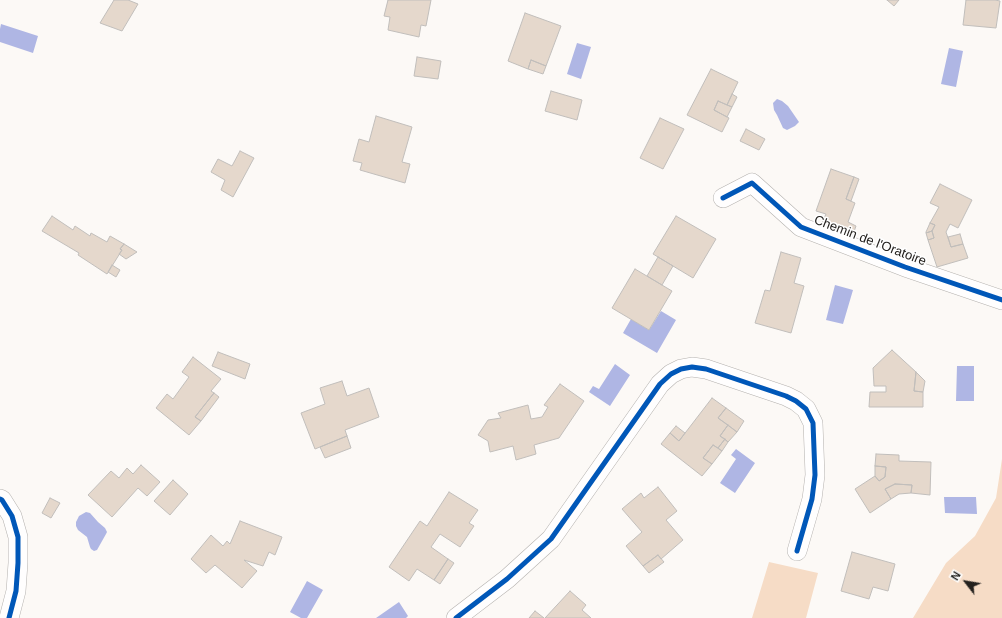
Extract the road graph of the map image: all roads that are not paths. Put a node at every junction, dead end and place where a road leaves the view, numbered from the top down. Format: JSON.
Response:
{"nodes":[{"id":1,"x":723,"y":198,"type":"dead end"},
{"id":2,"x":1002,"y":300,"type":"edge"},
{"id":3,"x":0,"y":499,"type":"edge"},
{"id":4,"x":797,"y":551,"type":"dead end"},
{"id":5,"x":9,"y":618,"type":"edge"},
{"id":6,"x":456,"y":618,"type":"edge"}],
"edges":[{"from":1,"to":2,"type":"street","name":"Chemin de l'Oratoire"},
{"from":3,"to":5,"type":"street"},
{"from":4,"to":6,"type":"street"}]}
